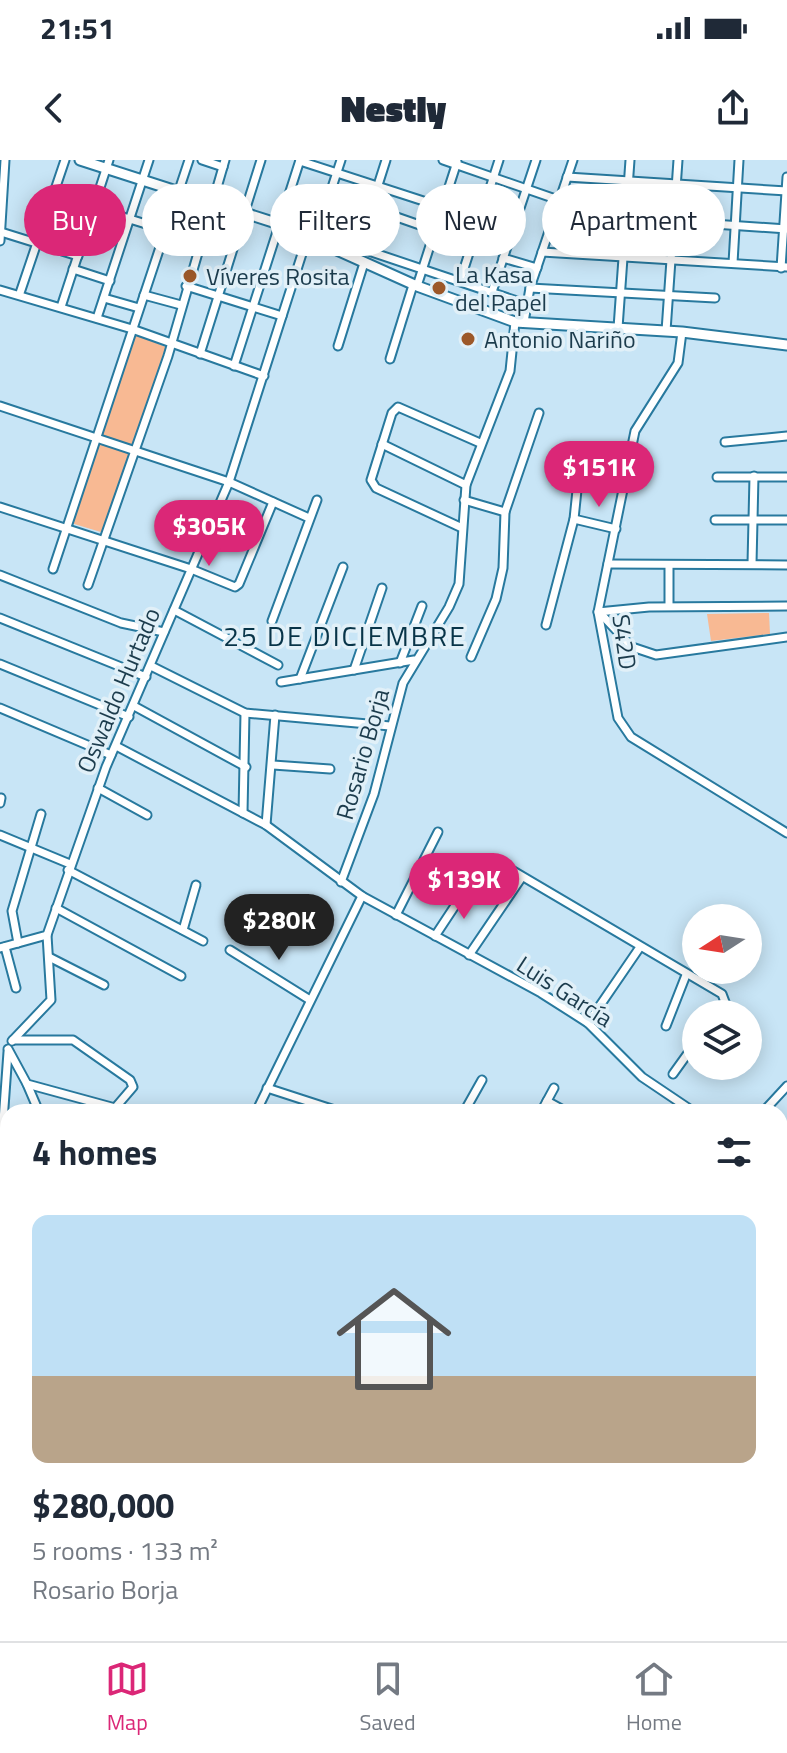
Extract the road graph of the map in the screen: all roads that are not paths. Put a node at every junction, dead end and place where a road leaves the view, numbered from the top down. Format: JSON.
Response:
{"nodes":[{"id":1,"x":5,"y":160,"type":"edge"},
{"id":2,"x":65,"y":160,"type":"edge"},
{"id":3,"x":80,"y":160,"type":"edge"},
{"id":4,"x":149,"y":160,"type":"edge"},
{"id":5,"x":189,"y":160,"type":"edge"},
{"id":6,"x":202,"y":160,"type":"edge"},
{"id":7,"x":261,"y":160,"type":"edge"},
{"id":8,"x":300,"y":160,"type":"edge"},
{"id":9,"x":341,"y":160,"type":"edge"},
{"id":10,"x":386,"y":160,"type":"edge"},
{"id":11,"x":443,"y":160,"type":"edge"},
{"id":12,"x":499,"y":160,"type":"edge"},
{"id":13,"x":536,"y":160,"type":"edge"},
{"id":14,"x":630,"y":160,"type":"edge"},
{"id":15,"x":678,"y":160,"type":"edge"},
{"id":16,"x":739,"y":160,"type":"edge"},
{"id":17,"x":570,"y":161,"type":"edge"},
{"id":18,"x":457,"y":162,"type":"edge"},
{"id":19,"x":224,"y":163,"type":"edge"},
{"id":20,"x":108,"y":164,"type":"edge"},
{"id":21,"x":337,"y":173,"type":"junction"},
{"id":22,"x":494,"y":177,"type":"junction"},
{"id":23,"x":567,"y":177,"type":"junction"},
{"id":24,"x":787,"y":177,"type":"edge"},
{"id":25,"x":143,"y":180,"type":"junction"},
{"id":26,"x":629,"y":180,"type":"junction"},
{"id":27,"x":2,"y":182,"type":"edge"},
{"id":28,"x":57,"y":184,"type":"edge"},
{"id":29,"x":102,"y":184,"type":"edge"},
{"id":30,"x":155,"y":184,"type":"edge"},
{"id":31,"x":182,"y":184,"type":"edge"},
{"id":32,"x":218,"y":184,"type":"edge"},
{"id":33,"x":253,"y":184,"type":"edge"},
{"id":34,"x":292,"y":184,"type":"edge"},
{"id":35,"x":334,"y":184,"type":"edge"},
{"id":36,"x":370,"y":184,"type":"edge"},
{"id":37,"x":377,"y":184,"type":"edge"},
{"id":38,"x":450,"y":184,"type":"edge"},
{"id":39,"x":492,"y":184,"type":"edge"},
{"id":40,"x":565,"y":184,"type":"edge"},
{"id":41,"x":629,"y":184,"type":"edge"},
{"id":42,"x":677,"y":184,"type":"joint"},
{"id":43,"x":725,"y":186,"type":"edge"},
{"id":44,"x":738,"y":187,"type":"junction"},
{"id":45,"x":527,"y":189,"type":"junction"},
{"id":46,"x":786,"y":191,"type":"edge"},
{"id":47,"x":542,"y":195,"type":"edge"},
{"id":48,"x":126,"y":217,"type":"edge"},
{"id":49,"x":131,"y":218,"type":"junction"},
{"id":50,"x":142,"y":222,"type":"edge"},
{"id":51,"x":725,"y":225,"type":"edge"},
{"id":52,"x":735,"y":226,"type":"junction"},
{"id":53,"x":785,"y":229,"type":"edge"},
{"id":54,"x":1,"y":232,"type":"edge"},
{"id":55,"x":24,"y":238,"type":"edge"},
{"id":56,"x":0,"y":241,"type":"edge"},
{"id":57,"x":542,"y":252,"type":"edge"},
{"id":58,"x":270,"y":254,"type":"edge"},
{"id":59,"x":32,"y":256,"type":"edge"},
{"id":60,"x":78,"y":256,"type":"edge"},
{"id":61,"x":158,"y":256,"type":"edge"},
{"id":62,"x":196,"y":256,"type":"edge"},
{"id":63,"x":230,"y":256,"type":"edge"},
{"id":64,"x":306,"y":256,"type":"edge"},
{"id":65,"x":351,"y":256,"type":"edge"},
{"id":66,"x":383,"y":256,"type":"edge"},
{"id":67,"x":427,"y":256,"type":"edge"},
{"id":68,"x":467,"y":256,"type":"edge"},
{"id":69,"x":623,"y":256,"type":"joint"},
{"id":70,"x":672,"y":256,"type":"edge"},
{"id":71,"x":503,"y":258,"type":"junction"},
{"id":72,"x":672,"y":259,"type":"junction"},
{"id":73,"x":364,"y":263,"type":"junction"},
{"id":74,"x":733,"y":263,"type":"junction"},
{"id":75,"x":537,"y":268,"type":"junction"},
{"id":76,"x":783,"y":268,"type":"edge"},
{"id":77,"x":73,"y":269,"type":"junction"},
{"id":78,"x":423,"y":269,"type":"junction"},
{"id":79,"x":110,"y":281,"type":"junction"},
{"id":80,"x":460,"y":281,"type":"junction"},
{"id":81,"x":415,"y":285,"type":"junction"},
{"id":82,"x":186,"y":286,"type":"junction"},
{"id":83,"x":530,"y":288,"type":"junction"},
{"id":84,"x":0,"y":290,"type":"edge"},
{"id":85,"x":492,"y":292,"type":"junction"},
{"id":86,"x":621,"y":292,"type":"junction"},
{"id":87,"x":20,"y":293,"type":"junction"},
{"id":88,"x":144,"y":295,"type":"junction"},
{"id":89,"x":669,"y":295,"type":"junction"},
{"id":90,"x":219,"y":296,"type":"junction"},
{"id":91,"x":104,"y":298,"type":"junction"},
{"id":92,"x":715,"y":298,"type":"dead end"},
{"id":93,"x":526,"y":304,"type":"junction"},
{"id":94,"x":181,"y":305,"type":"junction"},
{"id":95,"x":61,"y":307,"type":"junction"},
{"id":96,"x":139,"y":308,"type":"junction"},
{"id":97,"x":254,"y":308,"type":"junction"},
{"id":98,"x":282,"y":316,"type":"junction"},
{"id":99,"x":97,"y":318,"type":"junction"},
{"id":100,"x":519,"y":322,"type":"junction"},
{"id":101,"x":618,"y":328,"type":"junction"},
{"id":102,"x":132,"y":329,"type":"junction"},
{"id":103,"x":666,"y":331,"type":"junction"},
{"id":104,"x":682,"y":332,"type":"junction"},
{"id":105,"x":171,"y":344,"type":"junction"},
{"id":106,"x":787,"y":345,"type":"edge"},
{"id":107,"x":338,"y":346,"type":"dead end"},
{"id":108,"x":200,"y":354,"type":"junction"},
{"id":109,"x":390,"y":359,"type":"dead end"},
{"id":110,"x":234,"y":366,"type":"junction"},
{"id":111,"x":264,"y":376,"type":"junction"},
{"id":112,"x":0,"y":406,"type":"edge"},
{"id":113,"x":539,"y":413,"type":"dead end"},
{"id":114,"x":787,"y":436,"type":"edge"},
{"id":115,"x":98,"y":437,"type":"junction"},
{"id":116,"x":725,"y":442,"type":"dead end"},
{"id":117,"x":480,"y":443,"type":"junction"},
{"id":118,"x":382,"y":444,"type":"junction"},
{"id":119,"x":135,"y":451,"type":"junction"},
{"id":120,"x":579,"y":471,"type":"dead end"},
{"id":121,"x":754,"y":476,"type":"junction"},
{"id":122,"x":717,"y":477,"type":"dead end"},
{"id":123,"x":787,"y":477,"type":"edge"},
{"id":124,"x":229,"y":482,"type":"junction"},
{"id":125,"x":466,"y":485,"type":"junction"},
{"id":126,"x":317,"y":500,"type":"dead end"},
{"id":127,"x":464,"y":500,"type":"junction"},
{"id":128,"x":273,"y":502,"type":"junction"},
{"id":129,"x":0,"y":507,"type":"edge"},
{"id":130,"x":505,"y":512,"type":"junction"},
{"id":131,"x":309,"y":518,"type":"junction"},
{"id":132,"x":574,"y":519,"type":"junction"},
{"id":133,"x":715,"y":520,"type":"dead end"},
{"id":134,"x":753,"y":520,"type":"junction"},
{"id":135,"x":787,"y":520,"type":"edge"},
{"id":136,"x":460,"y":527,"type":"junction"},
{"id":137,"x":67,"y":529,"type":"junction"},
{"id":138,"x":616,"y":529,"type":"junction"},
{"id":139,"x":103,"y":541,"type":"junction"},
{"id":140,"x":608,"y":564,"type":"junction"},
{"id":141,"x":752,"y":564,"type":"junction"},
{"id":142,"x":787,"y":565,"type":"edge"},
{"id":143,"x":669,"y":566,"type":"junction"},
{"id":144,"x":343,"y":567,"type":"dead end"},
{"id":145,"x":53,"y":569,"type":"dead end"},
{"id":146,"x":191,"y":569,"type":"junction"},
{"id":147,"x":0,"y":575,"type":"edge"},
{"id":148,"x":88,"y":585,"type":"dead end"},
{"id":149,"x":382,"y":588,"type":"dead end"},
{"id":150,"x":422,"y":606,"type":"dead end"},
{"id":151,"x":669,"y":606,"type":"junction"},
{"id":152,"x":787,"y":606,"type":"edge"},
{"id":153,"x":174,"y":610,"type":"junction"},
{"id":154,"x":598,"y":612,"type":"junction"},
{"id":155,"x":0,"y":618,"type":"edge"},
{"id":156,"x":272,"y":621,"type":"dead end"},
{"id":157,"x":546,"y":625,"type":"dead end"},
{"id":158,"x":164,"y":632,"type":"junction"},
{"id":159,"x":787,"y":637,"type":"edge"},
{"id":160,"x":471,"y":657,"type":"dead end"},
{"id":161,"x":414,"y":660,"type":"junction"},
{"id":162,"x":400,"y":663,"type":"junction"},
{"id":163,"x":0,"y":664,"type":"edge"},
{"id":164,"x":278,"y":665,"type":"dead end"},
{"id":165,"x":151,"y":666,"type":"junction"},
{"id":166,"x":354,"y":670,"type":"junction"},
{"id":167,"x":146,"y":677,"type":"junction"},
{"id":168,"x":300,"y":679,"type":"junction"},
{"id":169,"x":281,"y":682,"type":"dead end"},
{"id":170,"x":134,"y":706,"type":"junction"},
{"id":171,"x":0,"y":708,"type":"edge"},
{"id":172,"x":245,"y":713,"type":"junction"},
{"id":173,"x":275,"y":715,"type":"junction"},
{"id":174,"x":129,"y":717,"type":"junction"},
{"id":175,"x":390,"y":726,"type":"junction"},
{"id":176,"x":116,"y":746,"type":"junction"},
{"id":177,"x":111,"y":755,"type":"junction"},
{"id":178,"x":273,"y":765,"type":"junction"},
{"id":179,"x":246,"y":767,"type":"junction"},
{"id":180,"x":330,"y":769,"type":"dead end"},
{"id":181,"x":98,"y":788,"type":"junction"},
{"id":182,"x":243,"y":813,"type":"junction"},
{"id":183,"x":41,"y":814,"type":"dead end"},
{"id":184,"x":147,"y":815,"type":"dead end"},
{"id":185,"x":266,"y":825,"type":"junction"},
{"id":186,"x":438,"y":832,"type":"dead end"},
{"id":187,"x":787,"y":833,"type":"edge"},
{"id":188,"x":0,"y":835,"type":"edge"},
{"id":189,"x":32,"y":848,"type":"junction"},
{"id":190,"x":69,"y":867,"type":"junction"},
{"id":191,"x":510,"y":869,"type":"dead end"},
{"id":192,"x":522,"y":877,"type":"junction"},
{"id":193,"x":341,"y":882,"type":"junction"},
{"id":194,"x":196,"y":885,"type":"dead end"},
{"id":195,"x":466,"y":889,"type":"dead end"},
{"id":196,"x":362,"y":896,"type":"junction"},
{"id":197,"x":56,"y":908,"type":"junction"},
{"id":198,"x":396,"y":915,"type":"junction"},
{"id":199,"x":183,"y":930,"type":"junction"},
{"id":200,"x":47,"y":935,"type":"junction"},
{"id":201,"x":435,"y":936,"type":"junction"},
{"id":202,"x":203,"y":941,"type":"dead end"},
{"id":203,"x":18,"y":943,"type":"junction"},
{"id":204,"x":640,"y":947,"type":"junction"},
{"id":205,"x":2,"y":948,"type":"edge"},
{"id":206,"x":230,"y":950,"type":"dead end"},
{"id":207,"x":469,"y":955,"type":"junction"},
{"id":208,"x":49,"y":957,"type":"junction"},
{"id":209,"x":682,"y":973,"type":"edge"},
{"id":210,"x":181,"y":976,"type":"dead end"},
{"id":211,"x":682,"y":984,"type":"edge"},
{"id":212,"x":702,"y":984,"type":"edge"},
{"id":213,"x":104,"y":985,"type":"dead end"},
{"id":214,"x":16,"y":988,"type":"dead end"},
{"id":215,"x":310,"y":1000,"type":"junction"},
{"id":216,"x":724,"y":1000,"type":"edge"},
{"id":217,"x":588,"y":1023,"type":"junction"},
{"id":218,"x":666,"y":1026,"type":"dead end"},
{"id":219,"x":13,"y":1040,"type":"junction"},
{"id":220,"x":8,"y":1049,"type":"junction"},
{"id":221,"x":682,"y":1061,"type":"edge"},
{"id":222,"x":673,"y":1074,"type":"dead end"},
{"id":223,"x":482,"y":1080,"type":"dead end"},
{"id":224,"x":27,"y":1084,"type":"junction"},
{"id":225,"x":267,"y":1088,"type":"junction"},
{"id":226,"x":554,"y":1088,"type":"dead end"},
{"id":227,"x":786,"y":1088,"type":"edge"},
{"id":228,"x":547,"y":1101,"type":"junction"},
{"id":229,"x":4,"y":1104,"type":"edge"},
{"id":230,"x":36,"y":1104,"type":"edge"},
{"id":231,"x":100,"y":1104,"type":"edge"},
{"id":232,"x":118,"y":1104,"type":"edge"},
{"id":233,"x":260,"y":1104,"type":"edge"},
{"id":234,"x":316,"y":1104,"type":"edge"},
{"id":235,"x":468,"y":1104,"type":"edge"},
{"id":236,"x":545,"y":1104,"type":"edge"},
{"id":237,"x":552,"y":1104,"type":"edge"},
{"id":238,"x":682,"y":1104,"type":"edge"},
{"id":239,"x":771,"y":1104,"type":"edge"}],
"edges":[{"from":1,"to":27,"type":"street"},
{"from":2,"to":28,"type":"street"},
{"from":3,"to":20,"type":"street"},
{"from":4,"to":25,"type":"street"},
{"from":5,"to":31,"type":"street"},
{"from":6,"to":19,"type":"street"},
{"from":7,"to":33,"type":"street"},
{"from":8,"to":21,"type":"street"},
{"from":8,"to":34,"type":"street"},
{"from":9,"to":21,"type":"street","name":"Oswaldo Hurtado"},
{"from":10,"to":37,"type":"street"},
{"from":11,"to":18,"type":"street"},
{"from":12,"to":22,"type":"street"},
{"from":13,"to":45,"type":"street"},
{"from":14,"to":26,"type":"street"},
{"from":15,"to":42,"type":"street"},
{"from":16,"to":44,"type":"street"},
{"from":17,"to":23,"type":"street","name":"Rosario Borja"},
{"from":18,"to":22,"type":"street"},
{"from":18,"to":38,"type":"street"},
{"from":19,"to":32,"type":"street"},
{"from":20,"to":25,"type":"street"},
{"from":20,"to":29,"type":"street"},
{"from":21,"to":35,"type":"street","name":"Oswaldo Hurtado"},
{"from":21,"to":36,"type":"street"},
{"from":22,"to":39,"type":"street"},
{"from":22,"to":45,"type":"street"},
{"from":23,"to":26,"type":"street"},
{"from":23,"to":40,"type":"street","name":"Rosario Borja"},
{"from":24,"to":46,"type":"street"},
{"from":25,"to":30,"type":"street"},
{"from":25,"to":49,"type":"street"},
{"from":26,"to":41,"type":"street"},
{"from":26,"to":42,"type":"street"},
{"from":27,"to":54,"type":"street"},
{"from":43,"to":44,"type":"street"},
{"from":44,"to":46,"type":"street"},
{"from":44,"to":52,"type":"street"},
{"from":45,"to":47,"type":"street"},
{"from":45,"to":71,"type":"street"},
{"from":46,"to":53,"type":"street"},
{"from":48,"to":49,"type":"street"},
{"from":49,"to":50,"type":"street"},
{"from":49,"to":79,"type":"street"},
{"from":51,"to":52,"type":"street"},
{"from":52,"to":53,"type":"street"},
{"from":52,"to":74,"type":"street"},
{"from":53,"to":76,"type":"street"},
{"from":54,"to":55,"type":"street"},
{"from":54,"to":56,"type":"street"},
{"from":57,"to":75,"type":"street","name":"Rosario Borja"},
{"from":58,"to":97,"type":"street"},
{"from":59,"to":87,"type":"street"},
{"from":60,"to":77,"type":"street"},
{"from":61,"to":88,"type":"street"},
{"from":62,"to":82,"type":"street"},
{"from":63,"to":90,"type":"street"},
{"from":64,"to":98,"type":"street","name":"Oswaldo Hurtado"},
{"from":65,"to":73,"type":"street"},
{"from":66,"to":78,"type":"street"},
{"from":67,"to":78,"type":"street"},
{"from":68,"to":80,"type":"street"},
{"from":69,"to":72,"type":"street"},
{"from":69,"to":86,"type":"street"},
{"from":70,"to":72,"type":"street"},
{"from":71,"to":75,"type":"street"},
{"from":71,"to":85,"type":"street"},
{"from":72,"to":74,"type":"street"},
{"from":72,"to":89,"type":"street"},
{"from":73,"to":81,"type":"street"},
{"from":73,"to":107,"type":"street"},
{"from":74,"to":76,"type":"street"},
{"from":75,"to":83,"type":"street","name":"Rosario Borja"},
{"from":77,"to":79,"type":"street"},
{"from":77,"to":95,"type":"street"},
{"from":78,"to":80,"type":"street"},
{"from":78,"to":81,"type":"street"},
{"from":79,"to":91,"type":"street"},
{"from":80,"to":85,"type":"street"},
{"from":81,"to":100,"type":"street"},
{"from":81,"to":109,"type":"street"},
{"from":82,"to":90,"type":"street"},
{"from":82,"to":94,"type":"street"},
{"from":83,"to":86,"type":"street"},
{"from":83,"to":93,"type":"street","name":"Rosario Borja"},
{"from":84,"to":87,"type":"street"},
{"from":85,"to":93,"type":"street"},
{"from":86,"to":89,"type":"street"},
{"from":86,"to":101,"type":"street"},
{"from":87,"to":95,"type":"street"},
{"from":88,"to":94,"type":"street"},
{"from":88,"to":96,"type":"street"},
{"from":89,"to":92,"type":"street"},
{"from":89,"to":103,"type":"street"},
{"from":90,"to":97,"type":"street"},
{"from":90,"to":108,"type":"street"},
{"from":91,"to":96,"type":"street"},
{"from":91,"to":99,"type":"street"},
{"from":93,"to":100,"type":"street","name":"Rosario Borja"},
{"from":94,"to":105,"type":"street"},
{"from":95,"to":99,"type":"street"},
{"from":96,"to":102,"type":"street"},
{"from":97,"to":98,"type":"street"},
{"from":97,"to":110,"type":"street"},
{"from":98,"to":111,"type":"street","name":"Oswaldo Hurtado"},
{"from":99,"to":102,"type":"street"},
{"from":100,"to":101,"type":"street"},
{"from":100,"to":117,"type":"street","name":"Rosario Borja"},
{"from":101,"to":103,"type":"street"},
{"from":102,"to":105,"type":"street"},
{"from":102,"to":115,"type":"street"},
{"from":103,"to":104,"type":"street"},
{"from":104,"to":106,"type":"street"},
{"from":104,"to":138,"type":"street","name":"S42D"},
{"from":105,"to":108,"type":"street"},
{"from":105,"to":119,"type":"street"},
{"from":108,"to":110,"type":"street"},
{"from":110,"to":111,"type":"street"},
{"from":111,"to":124,"type":"street","name":"Oswaldo Hurtado"},
{"from":112,"to":115,"type":"street"},
{"from":113,"to":130,"type":"street"},
{"from":114,"to":116,"type":"street"},
{"from":115,"to":119,"type":"street"},
{"from":115,"to":137,"type":"street"},
{"from":117,"to":118,"type":"street"},
{"from":117,"to":125,"type":"street","name":"Rosario Borja"},
{"from":118,"to":125,"type":"street"},
{"from":118,"to":136,"type":"street"},
{"from":119,"to":124,"type":"street"},
{"from":119,"to":139,"type":"street"},
{"from":120,"to":132,"type":"street"},
{"from":121,"to":122,"type":"street"},
{"from":121,"to":123,"type":"street"},
{"from":121,"to":134,"type":"street"},
{"from":124,"to":128,"type":"street"},
{"from":124,"to":146,"type":"street","name":"Oswaldo Hurtado"},
{"from":125,"to":127,"type":"street","name":"Rosario Borja"},
{"from":126,"to":131,"type":"street"},
{"from":127,"to":130,"type":"street"},
{"from":127,"to":136,"type":"street","name":"Rosario Borja"},
{"from":128,"to":131,"type":"street"},
{"from":128,"to":146,"type":"street"},
{"from":129,"to":137,"type":"street"},
{"from":130,"to":160,"type":"street"},
{"from":131,"to":156,"type":"street"},
{"from":132,"to":138,"type":"street"},
{"from":132,"to":157,"type":"street"},
{"from":133,"to":134,"type":"street"},
{"from":134,"to":135,"type":"street"},
{"from":134,"to":141,"type":"street"},
{"from":136,"to":161,"type":"street","name":"Rosario Borja"},
{"from":137,"to":139,"type":"street"},
{"from":137,"to":145,"type":"street"},
{"from":138,"to":140,"type":"street","name":"S42D"},
{"from":139,"to":146,"type":"street"},
{"from":139,"to":148,"type":"street"},
{"from":140,"to":143,"type":"street"},
{"from":140,"to":154,"type":"street","name":"S42D"},
{"from":141,"to":142,"type":"street"},
{"from":141,"to":143,"type":"street"},
{"from":143,"to":151,"type":"street"},
{"from":144,"to":168,"type":"street"},
{"from":146,"to":153,"type":"street","name":"Oswaldo Hurtado"},
{"from":147,"to":158,"type":"street"},
{"from":149,"to":166,"type":"street"},
{"from":150,"to":162,"type":"street"},
{"from":151,"to":152,"type":"street"},
{"from":151,"to":154,"type":"street"},
{"from":153,"to":158,"type":"street","name":"Oswaldo Hurtado"},
{"from":153,"to":164,"type":"street"},
{"from":154,"to":159,"type":"street"},
{"from":154,"to":187,"type":"street","name":"S42D"},
{"from":155,"to":167,"type":"street"},
{"from":158,"to":165,"type":"street","name":"Oswaldo Hurtado"},
{"from":161,"to":162,"type":"street"},
{"from":161,"to":175,"type":"street","name":"Rosario Borja"},
{"from":162,"to":166,"type":"street"},
{"from":163,"to":174,"type":"street"},
{"from":165,"to":167,"type":"street","name":"Oswaldo Hurtado"},
{"from":165,"to":172,"type":"street"},
{"from":166,"to":168,"type":"street"},
{"from":167,"to":170,"type":"street","name":"Oswaldo Hurtado"},
{"from":168,"to":169,"type":"street"},
{"from":170,"to":174,"type":"street","name":"Oswaldo Hurtado"},
{"from":170,"to":179,"type":"street"},
{"from":171,"to":177,"type":"street"},
{"from":172,"to":173,"type":"street"},
{"from":172,"to":179,"type":"street"},
{"from":173,"to":175,"type":"street"},
{"from":173,"to":178,"type":"street"},
{"from":174,"to":176,"type":"street","name":"Oswaldo Hurtado"},
{"from":175,"to":193,"type":"street","name":"Rosario Borja"},
{"from":176,"to":177,"type":"street","name":"Oswaldo Hurtado"},
{"from":176,"to":182,"type":"street","name":"Luis García"},
{"from":177,"to":181,"type":"street","name":"Oswaldo Hurtado"},
{"from":178,"to":180,"type":"street"},
{"from":178,"to":185,"type":"street"},
{"from":179,"to":182,"type":"street"},
{"from":181,"to":184,"type":"street"},
{"from":181,"to":190,"type":"street","name":"Oswaldo Hurtado"},
{"from":182,"to":185,"type":"street","name":"Luis García"},
{"from":183,"to":189,"type":"street"},
{"from":185,"to":193,"type":"street","name":"Luis García"},
{"from":186,"to":198,"type":"street"},
{"from":188,"to":189,"type":"street"},
{"from":189,"to":190,"type":"street"},
{"from":189,"to":203,"type":"street"},
{"from":190,"to":197,"type":"street","name":"Oswaldo Hurtado"},
{"from":190,"to":199,"type":"street"},
{"from":191,"to":192,"type":"street"},
{"from":192,"to":204,"type":"street"},
{"from":192,"to":207,"type":"street"},
{"from":193,"to":196,"type":"street","name":"Luis García"},
{"from":194,"to":199,"type":"street"},
{"from":195,"to":201,"type":"street"},
{"from":196,"to":198,"type":"street","name":"Luis García"},
{"from":196,"to":215,"type":"street"},
{"from":197,"to":200,"type":"street","name":"Oswaldo Hurtado"},
{"from":197,"to":210,"type":"street"},
{"from":198,"to":201,"type":"street","name":"Luis García"},
{"from":199,"to":202,"type":"street"},
{"from":200,"to":203,"type":"street"},
{"from":200,"to":208,"type":"street"},
{"from":201,"to":207,"type":"street","name":"Luis García"},
{"from":203,"to":205,"type":"street"},
{"from":204,"to":209,"type":"street"},
{"from":204,"to":217,"type":"street"},
{"from":205,"to":214,"type":"street"},
{"from":206,"to":215,"type":"street"},
{"from":207,"to":217,"type":"street","name":"Luis García"},
{"from":208,"to":213,"type":"street"},
{"from":208,"to":219,"type":"street"},
{"from":211,"to":218,"type":"street"},
{"from":212,"to":216,"type":"street"},
{"from":215,"to":225,"type":"street"},
{"from":217,"to":238,"type":"street","name":"Luis García"},
{"from":219,"to":220,"type":"street"},
{"from":219,"to":232,"type":"street"},
{"from":220,"to":224,"type":"street"},
{"from":220,"to":229,"type":"street"},
{"from":221,"to":222,"type":"street"},
{"from":223,"to":235,"type":"street"},
{"from":224,"to":230,"type":"street"},
{"from":224,"to":231,"type":"street"},
{"from":225,"to":233,"type":"street"},
{"from":225,"to":234,"type":"street"},
{"from":226,"to":228,"type":"street"},
{"from":227,"to":239,"type":"street"},
{"from":228,"to":236,"type":"street"},
{"from":228,"to":237,"type":"street"}]}
